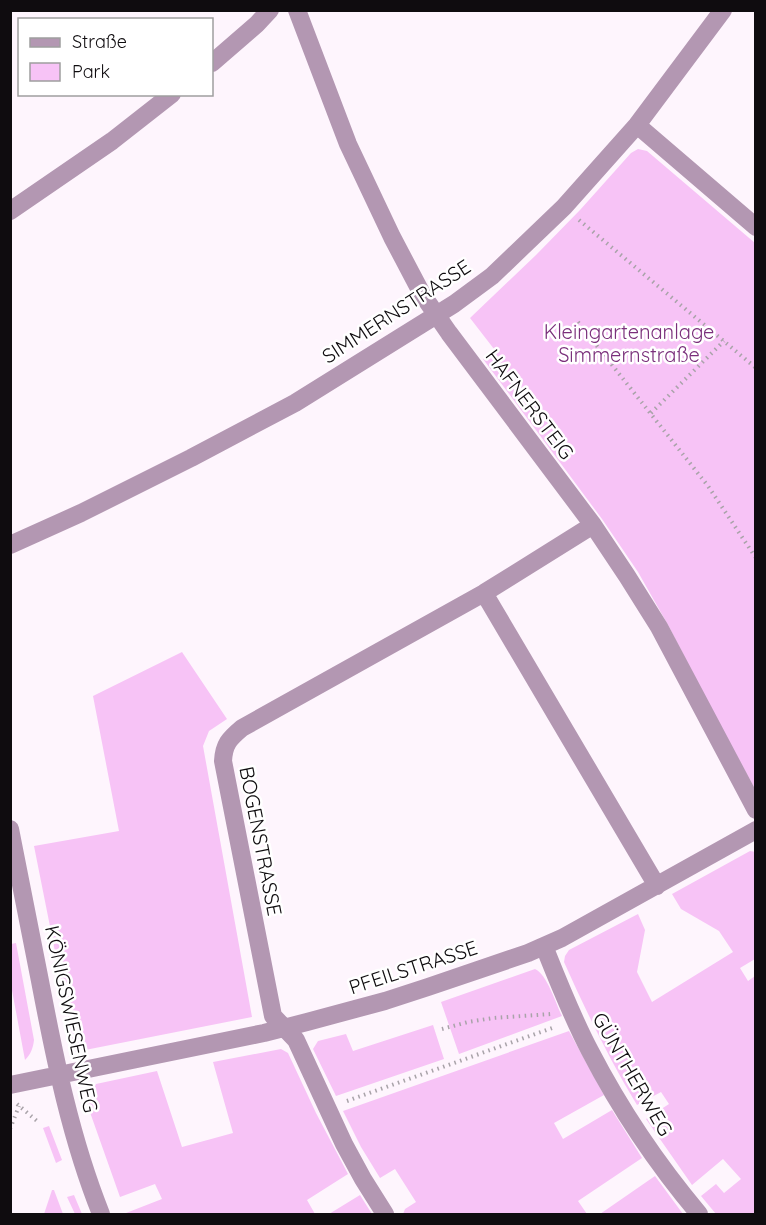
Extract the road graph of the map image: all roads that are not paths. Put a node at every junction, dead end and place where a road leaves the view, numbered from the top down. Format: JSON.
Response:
{"nodes":[{"id":1,"x":270,"y":10,"type":"edge"},
{"id":2,"x":297,"y":10,"type":"edge"},
{"id":3,"x":723,"y":10,"type":"edge"},
{"id":4,"x":213,"y":62,"type":"edge"},
{"id":5,"x":169,"y":96,"type":"edge"},
{"id":6,"x":637,"y":125,"type":"junction"},
{"id":7,"x":10,"y":211,"type":"edge"},
{"id":8,"x":756,"y":227,"type":"edge"},
{"id":9,"x":436,"y":315,"type":"junction"},
{"id":10,"x":593,"y":525,"type":"junction"},
{"id":11,"x":10,"y":545,"type":"edge"},
{"id":12,"x":484,"y":593,"type":"junction"},
{"id":13,"x":756,"y":810,"type":"edge"},
{"id":14,"x":10,"y":829,"type":"edge"},
{"id":15,"x":756,"y":830,"type":"edge"},
{"id":16,"x":657,"y":886,"type":"junction"},
{"id":17,"x":544,"y":946,"type":"junction"},
{"id":18,"x":285,"y":1028,"type":"junction"},
{"id":19,"x":58,"y":1076,"type":"junction"},
{"id":20,"x":12,"y":1093,"type":"edge"},
{"id":21,"x":101,"y":1215,"type":"edge"},
{"id":22,"x":385,"y":1215,"type":"edge"},
{"id":23,"x":699,"y":1215,"type":"edge"}],
"edges":[{"from":1,"to":4,"type":"street"},
{"from":2,"to":9,"type":"street","name":"HAFNERSTEIG"},
{"from":3,"to":6,"type":"street","name":"SIMMERNSTRASSE"},
{"from":5,"to":7,"type":"street"},
{"from":6,"to":8,"type":"street"},
{"from":6,"to":9,"type":"street","name":"SIMMERNSTRASSE"},
{"from":9,"to":10,"type":"street","name":"HAFNERSTEIG"},
{"from":9,"to":11,"type":"street","name":"SIMMERNSTRASSE"},
{"from":10,"to":12,"type":"street","name":"BOGENSTRASSE"},
{"from":10,"to":13,"type":"street","name":"HAFNERSTEIG"},
{"from":12,"to":16,"type":"street"},
{"from":12,"to":18,"type":"street","name":"BOGENSTRASSE"},
{"from":14,"to":19,"type":"street","name":"KÖNIGSWIESENWEG"},
{"from":15,"to":16,"type":"street","name":"PFEILSTRASSE"},
{"from":16,"to":17,"type":"street","name":"PFEILSTRASSE"},
{"from":17,"to":18,"type":"street","name":"PFEILSTRASSE"},
{"from":17,"to":23,"type":"street","name":"GÜNTHERWEG"},
{"from":18,"to":19,"type":"street","name":"PFEILSTRASSE"},
{"from":18,"to":22,"type":"street","name":"BOGENSTRASSE"},
{"from":19,"to":20,"type":"street","name":"PFEILSTRASSE"},
{"from":19,"to":21,"type":"street","name":"KÖNIGSWIESENWEG"}]}
